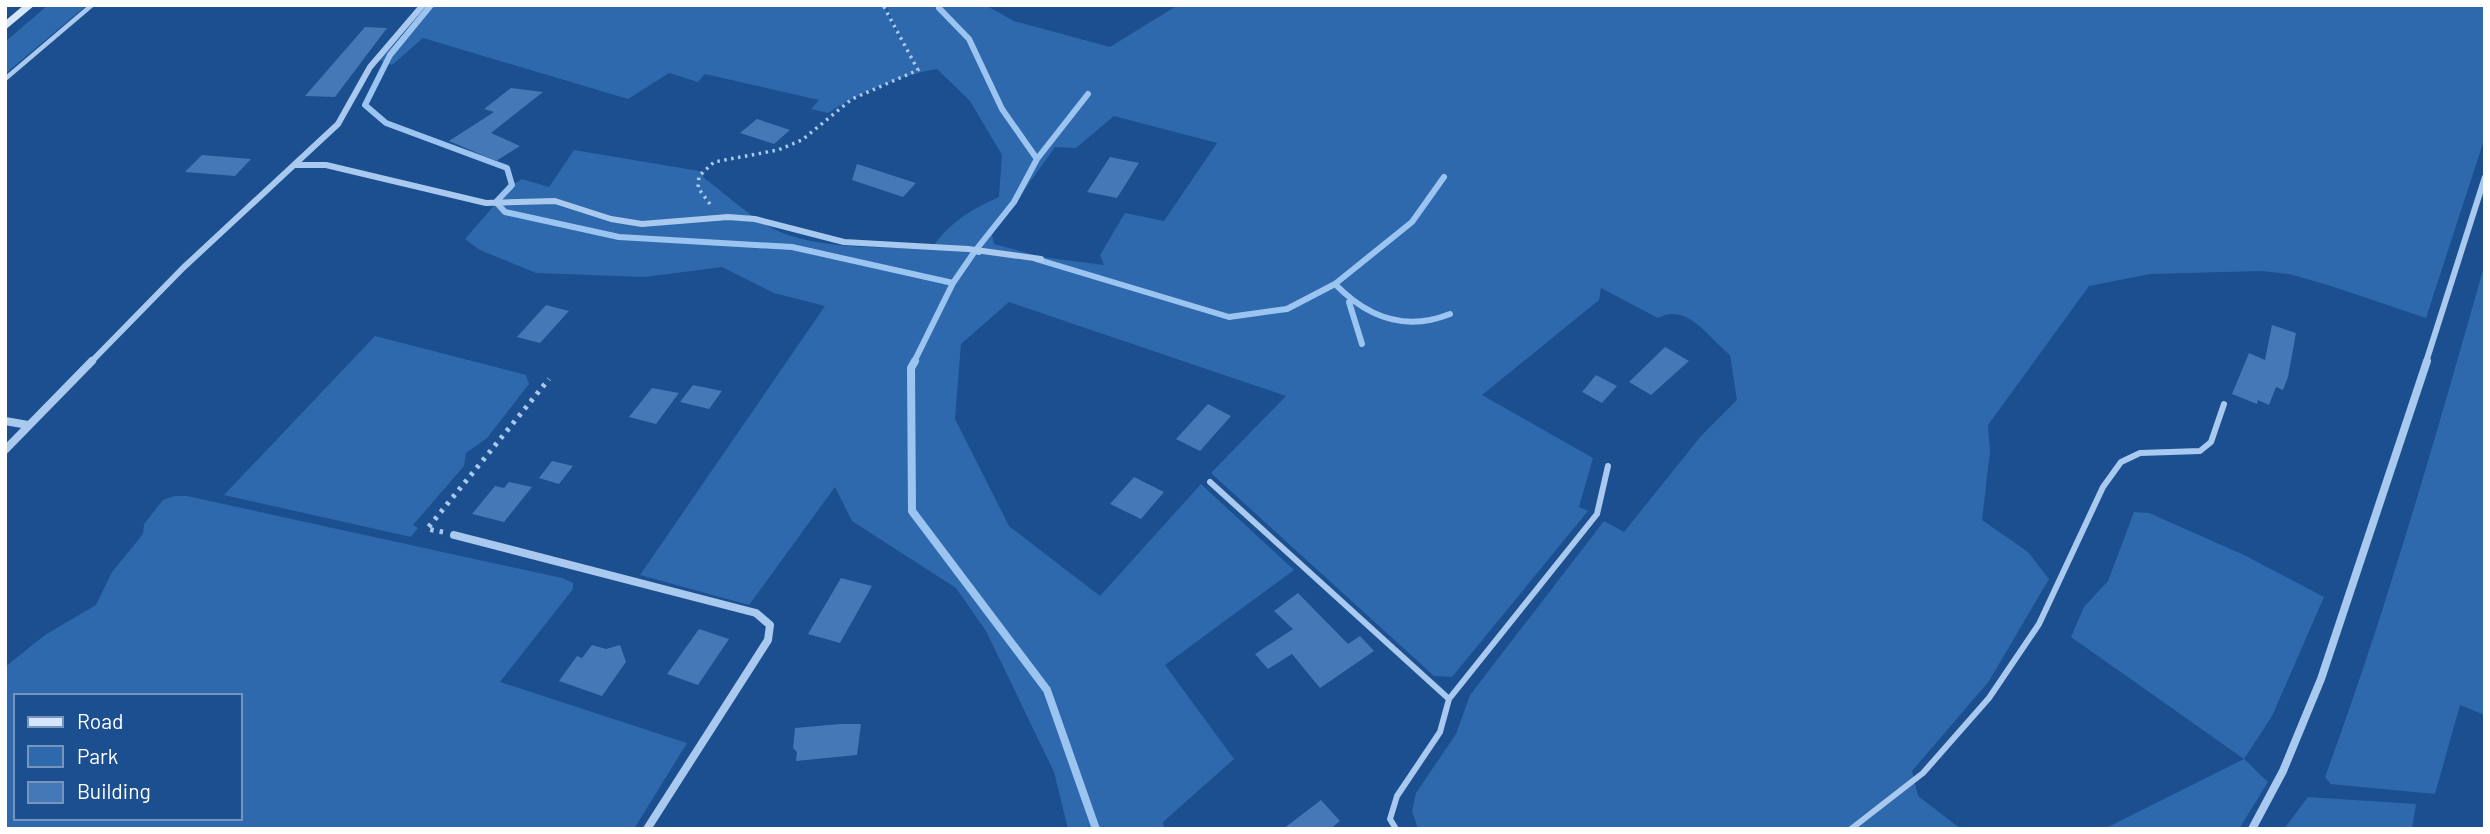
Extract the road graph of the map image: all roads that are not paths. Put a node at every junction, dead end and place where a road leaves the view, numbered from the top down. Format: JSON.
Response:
{"nodes":[{"id":1,"x":30,"y":5,"type":"edge"},
{"id":2,"x":92,"y":5,"type":"edge"},
{"id":3,"x":423,"y":5,"type":"edge"},
{"id":4,"x":5,"y":27,"type":"edge"},
{"id":5,"x":5,"y":79,"type":"edge"},
{"id":6,"x":295,"y":165,"type":"junction"},
{"id":7,"x":2485,"y":177,"type":"edge"},
{"id":8,"x":1041,"y":258,"type":"dead end"},
{"id":9,"x":2224,"y":404,"type":"dead end"},
{"id":10,"x":5,"y":421,"type":"edge"},
{"id":11,"x":28,"y":425,"type":"junction"},
{"id":12,"x":5,"y":450,"type":"edge"},
{"id":13,"x":1608,"y":466,"type":"dead end"},
{"id":14,"x":1210,"y":482,"type":"dead end"},
{"id":15,"x":454,"y":535,"type":"road end"},
{"id":16,"x":1449,"y":699,"type":"junction"},
{"id":17,"x":647,"y":829,"type":"edge"},
{"id":18,"x":1396,"y":829,"type":"edge"},
{"id":19,"x":1851,"y":829,"type":"edge"},
{"id":20,"x":2252,"y":829,"type":"edge"}],
"edges":[{"from":1,"to":4,"type":"main road"},
{"from":2,"to":5,"type":"lane"},
{"from":3,"to":6,"type":"street"},
{"from":6,"to":8,"type":"street"},
{"from":6,"to":11,"type":"street"},
{"from":7,"to":20,"type":"street"},
{"from":9,"to":19,"type":"lane"},
{"from":10,"to":11,"type":"street"},
{"from":11,"to":12,"type":"street"},
{"from":13,"to":16,"type":"lane"},
{"from":14,"to":16,"type":"lane"},
{"from":15,"to":17,"type":"street"},
{"from":16,"to":18,"type":"lane"}]}
